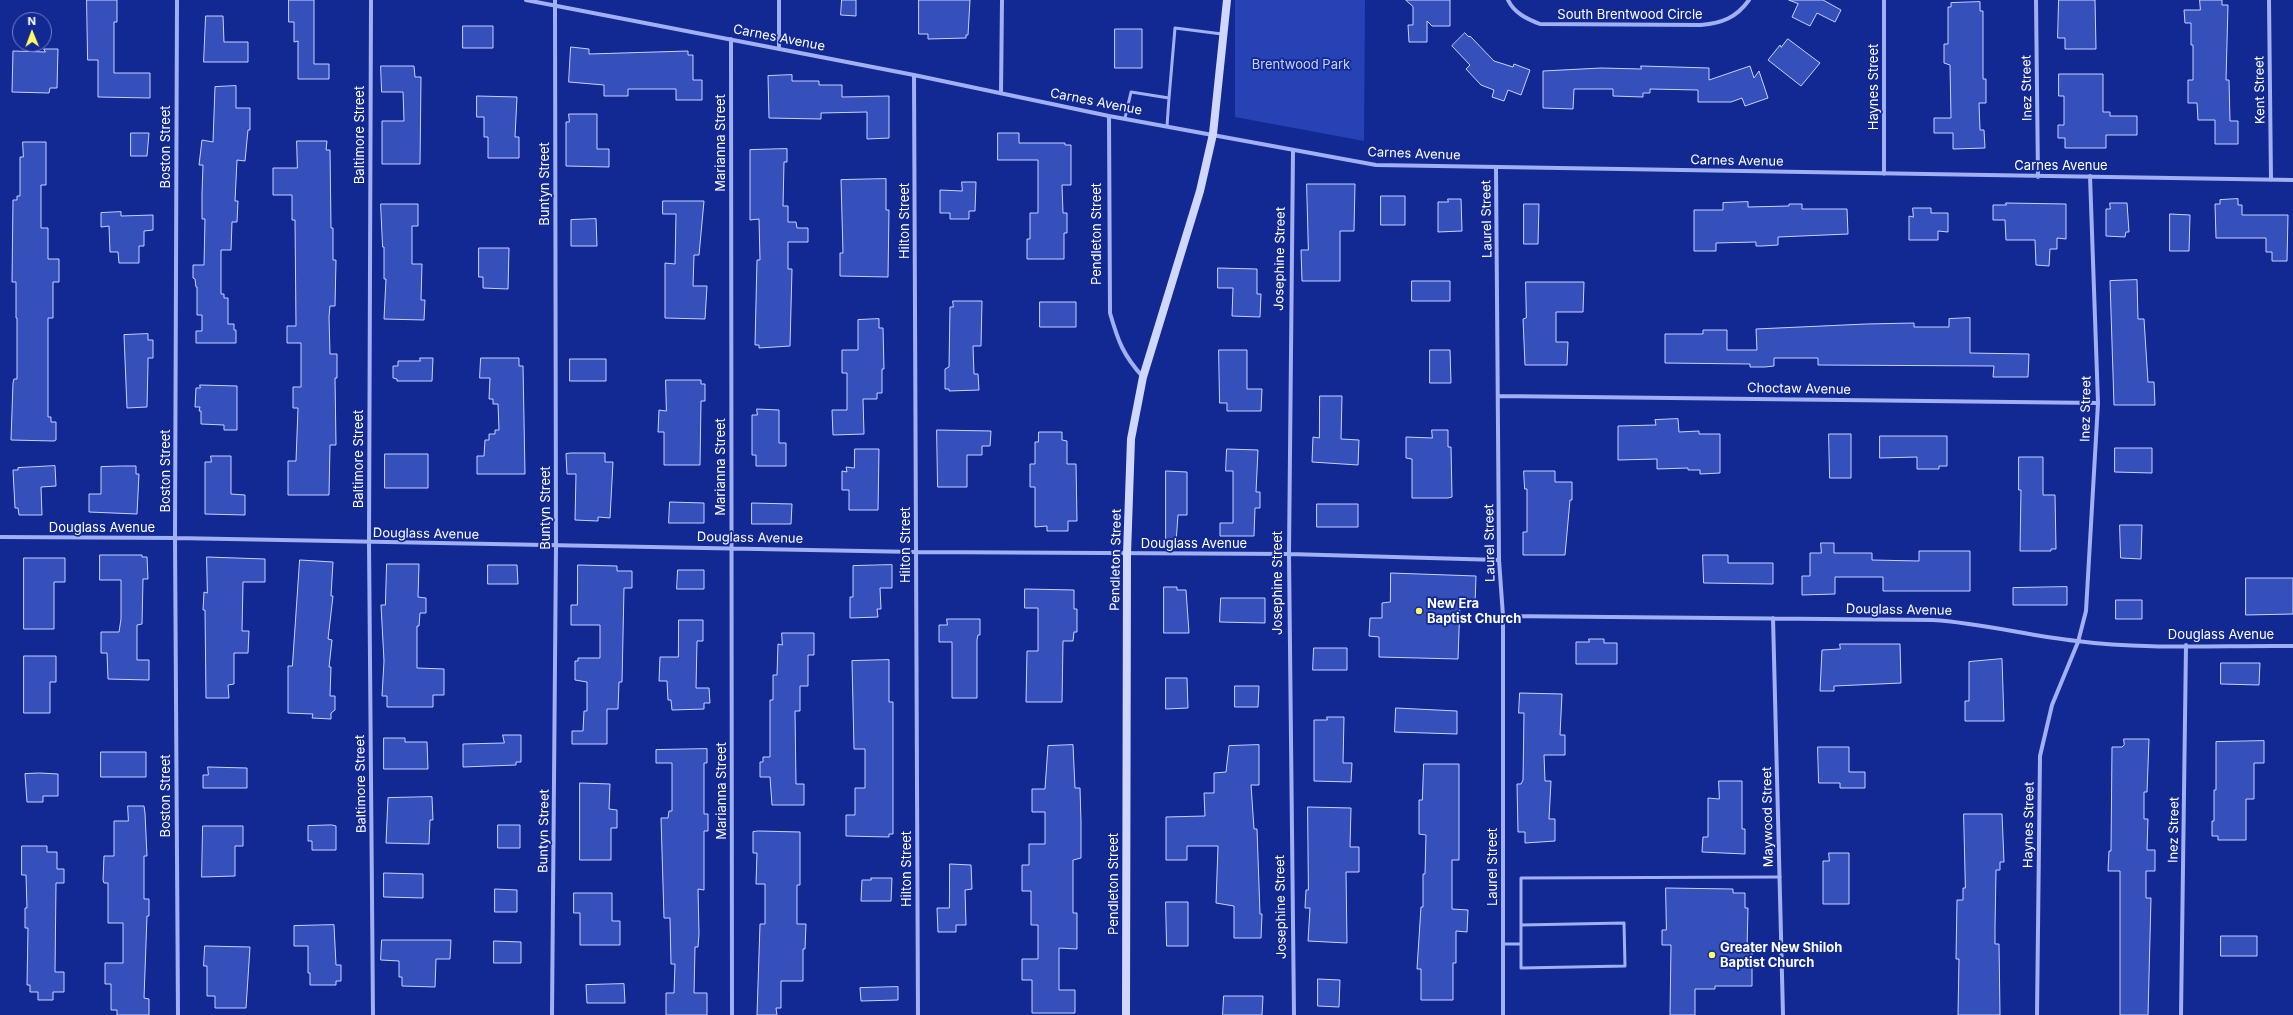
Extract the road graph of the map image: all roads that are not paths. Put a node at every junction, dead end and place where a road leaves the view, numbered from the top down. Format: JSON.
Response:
{"nodes":[{"id":1,"x":177,"y":0,"type":"edge"},
{"id":2,"x":371,"y":0,"type":"edge"},
{"id":3,"x":526,"y":0,"type":"edge"},
{"id":4,"x":555,"y":0,"type":"edge"},
{"id":5,"x":779,"y":0,"type":"edge"},
{"id":6,"x":1002,"y":0,"type":"edge"},
{"id":7,"x":1227,"y":0,"type":"edge"},
{"id":8,"x":1508,"y":0,"type":"edge"},
{"id":9,"x":1749,"y":0,"type":"edge"},
{"id":10,"x":1884,"y":0,"type":"edge"},
{"id":11,"x":2036,"y":0,"type":"edge"},
{"id":12,"x":2269,"y":0,"type":"edge"},
{"id":13,"x":555,"y":6,"type":"junction"},
{"id":14,"x":1224,"y":35,"type":"junction"},
{"id":15,"x":731,"y":39,"type":"junction"},
{"id":16,"x":779,"y":49,"type":"junction"},
{"id":17,"x":914,"y":75,"type":"junction"},
{"id":18,"x":1001,"y":92,"type":"junction"},
{"id":19,"x":1169,"y":98,"type":"junction"},
{"id":20,"x":1109,"y":116,"type":"junction"},
{"id":21,"x":1124,"y":118,"type":"junction"},
{"id":22,"x":1167,"y":126,"type":"junction"},
{"id":23,"x":1213,"y":134,"type":"junction"},
{"id":24,"x":1293,"y":151,"type":"junction"},
{"id":25,"x":1496,"y":167,"type":"junction"},
{"id":26,"x":1884,"y":174,"type":"junction"},
{"id":27,"x":2090,"y":176,"type":"junction"},
{"id":28,"x":2038,"y":177,"type":"junction"},
{"id":29,"x":2271,"y":180,"type":"junction"},
{"id":30,"x":2293,"y":180,"type":"edge"},
{"id":31,"x":1143,"y":377,"type":"junction"},
{"id":32,"x":1499,"y":396,"type":"junction"},
{"id":33,"x":2098,"y":403,"type":"junction"},
{"id":34,"x":0,"y":538,"type":"edge"},
{"id":35,"x":175,"y":538,"type":"junction"},
{"id":36,"x":368,"y":542,"type":"junction"},
{"id":37,"x":556,"y":547,"type":"junction"},
{"id":38,"x":731,"y":548,"type":"junction"},
{"id":39,"x":916,"y":552,"type":"junction"},
{"id":40,"x":1127,"y":554,"type":"junction"},
{"id":41,"x":1289,"y":554,"type":"junction"},
{"id":42,"x":1499,"y":560,"type":"junction"},
{"id":43,"x":1503,"y":616,"type":"junction"},
{"id":44,"x":1773,"y":618,"type":"junction"},
{"id":45,"x":2078,"y":642,"type":"junction"},
{"id":46,"x":2186,"y":645,"type":"junction"},
{"id":47,"x":2293,"y":646,"type":"edge"},
{"id":48,"x":1780,"y":877,"type":"junction"},
{"id":49,"x":1521,"y":925,"type":"junction"},
{"id":50,"x":1503,"y":944,"type":"junction"},
{"id":51,"x":1521,"y":944,"type":"junction"},
{"id":52,"x":178,"y":1015,"type":"edge"},
{"id":53,"x":373,"y":1015,"type":"edge"},
{"id":54,"x":552,"y":1015,"type":"edge"},
{"id":55,"x":732,"y":1015,"type":"edge"},
{"id":56,"x":918,"y":1015,"type":"edge"},
{"id":57,"x":1126,"y":1015,"type":"edge"},
{"id":58,"x":1294,"y":1015,"type":"edge"},
{"id":59,"x":1503,"y":1015,"type":"edge"},
{"id":60,"x":1783,"y":1015,"type":"edge"},
{"id":61,"x":2037,"y":1015,"type":"edge"},
{"id":62,"x":2181,"y":1015,"type":"edge"}],
"edges":[{"from":1,"to":35,"type":"street","name":"Boston Street"},
{"from":2,"to":36,"type":"street","name":"Baltimore Street"},
{"from":3,"to":13,"type":"street","name":"Carnes Avenue"},
{"from":4,"to":13,"type":"street","name":"Buntyn Street"},
{"from":5,"to":16,"type":"street"},
{"from":6,"to":18,"type":"street"},
{"from":7,"to":14,"type":"main road"},
{"from":8,"to":9,"type":"street","name":"South Brentwood Circle"},
{"from":10,"to":26,"type":"street","name":"Haynes Street"},
{"from":11,"to":28,"type":"street","name":"Inez Street"},
{"from":12,"to":29,"type":"street","name":"Kent Street"},
{"from":13,"to":15,"type":"street","name":"Carnes Avenue"},
{"from":13,"to":37,"type":"street","name":"Buntyn Street"},
{"from":14,"to":19,"type":"lane"},
{"from":14,"to":23,"type":"main road"},
{"from":15,"to":16,"type":"street","name":"Carnes Avenue"},
{"from":15,"to":38,"type":"street","name":"Marianna Street"},
{"from":16,"to":17,"type":"street","name":"Carnes Avenue"},
{"from":17,"to":18,"type":"street","name":"Carnes Avenue"},
{"from":17,"to":39,"type":"street","name":"Hilton Street"},
{"from":18,"to":20,"type":"street","name":"Carnes Avenue"},
{"from":19,"to":21,"type":"lane"},
{"from":19,"to":22,"type":"lane"},
{"from":20,"to":21,"type":"street","name":"Carnes Avenue"},
{"from":20,"to":31,"type":"street","name":"Pendleton Street"},
{"from":21,"to":22,"type":"street","name":"Carnes Avenue"},
{"from":22,"to":23,"type":"street","name":"Carnes Avenue"},
{"from":23,"to":24,"type":"street","name":"Carnes Avenue"},
{"from":23,"to":31,"type":"main road"},
{"from":24,"to":25,"type":"street","name":"Carnes Avenue"},
{"from":24,"to":41,"type":"street","name":"Josephine Street"},
{"from":25,"to":26,"type":"street","name":"Carnes Avenue"},
{"from":25,"to":32,"type":"street","name":"Laurel Street"},
{"from":26,"to":28,"type":"street","name":"Carnes Avenue"},
{"from":27,"to":28,"type":"street","name":"Carnes Avenue"},
{"from":27,"to":29,"type":"street","name":"Carnes Avenue"},
{"from":27,"to":33,"type":"street","name":"Inez Street"},
{"from":29,"to":30,"type":"street","name":"Carnes Avenue"},
{"from":31,"to":40,"type":"main road","name":"Pendleton Street"},
{"from":32,"to":33,"type":"street","name":"Choctaw Avenue"},
{"from":32,"to":42,"type":"street","name":"Laurel Street"},
{"from":33,"to":45,"type":"street","name":"Inez Street"},
{"from":34,"to":35,"type":"street","name":"Douglass Avenue"},
{"from":35,"to":36,"type":"street","name":"Douglass Avenue"},
{"from":35,"to":52,"type":"street","name":"Boston Street"},
{"from":36,"to":37,"type":"street","name":"Douglass Avenue"},
{"from":36,"to":53,"type":"street","name":"Baltimore Street"},
{"from":37,"to":38,"type":"street","name":"Douglass Avenue"},
{"from":37,"to":54,"type":"street","name":"Buntyn Street"},
{"from":38,"to":39,"type":"street","name":"Douglass Avenue"},
{"from":38,"to":55,"type":"street","name":"Marianna Street"},
{"from":39,"to":40,"type":"street","name":"Douglass Avenue"},
{"from":39,"to":56,"type":"street","name":"Hilton Street"},
{"from":40,"to":41,"type":"street","name":"Douglass Avenue"},
{"from":40,"to":57,"type":"main road","name":"Pendleton Street"},
{"from":41,"to":42,"type":"street","name":"Douglass Avenue"},
{"from":41,"to":58,"type":"street","name":"Josephine Street"},
{"from":42,"to":43,"type":"street","name":"Laurel Street"},
{"from":43,"to":44,"type":"street","name":"Douglass Avenue"},
{"from":43,"to":50,"type":"street","name":"Laurel Street"},
{"from":44,"to":45,"type":"street","name":"Douglass Avenue"},
{"from":44,"to":48,"type":"street","name":"Maywood Street"},
{"from":45,"to":46,"type":"street","name":"Douglass Avenue"},
{"from":45,"to":61,"type":"street","name":"Haynes Street"},
{"from":46,"to":47,"type":"street","name":"Douglass Avenue"},
{"from":46,"to":62,"type":"street","name":"Inez Street"},
{"from":48,"to":49,"type":"lane"},
{"from":48,"to":60,"type":"street","name":"Maywood Street"},
{"from":49,"to":51,"type":"lane"},
{"from":49,"to":51,"type":"lane"},
{"from":50,"to":51,"type":"lane"},
{"from":50,"to":59,"type":"street","name":"Laurel Street"}]}
